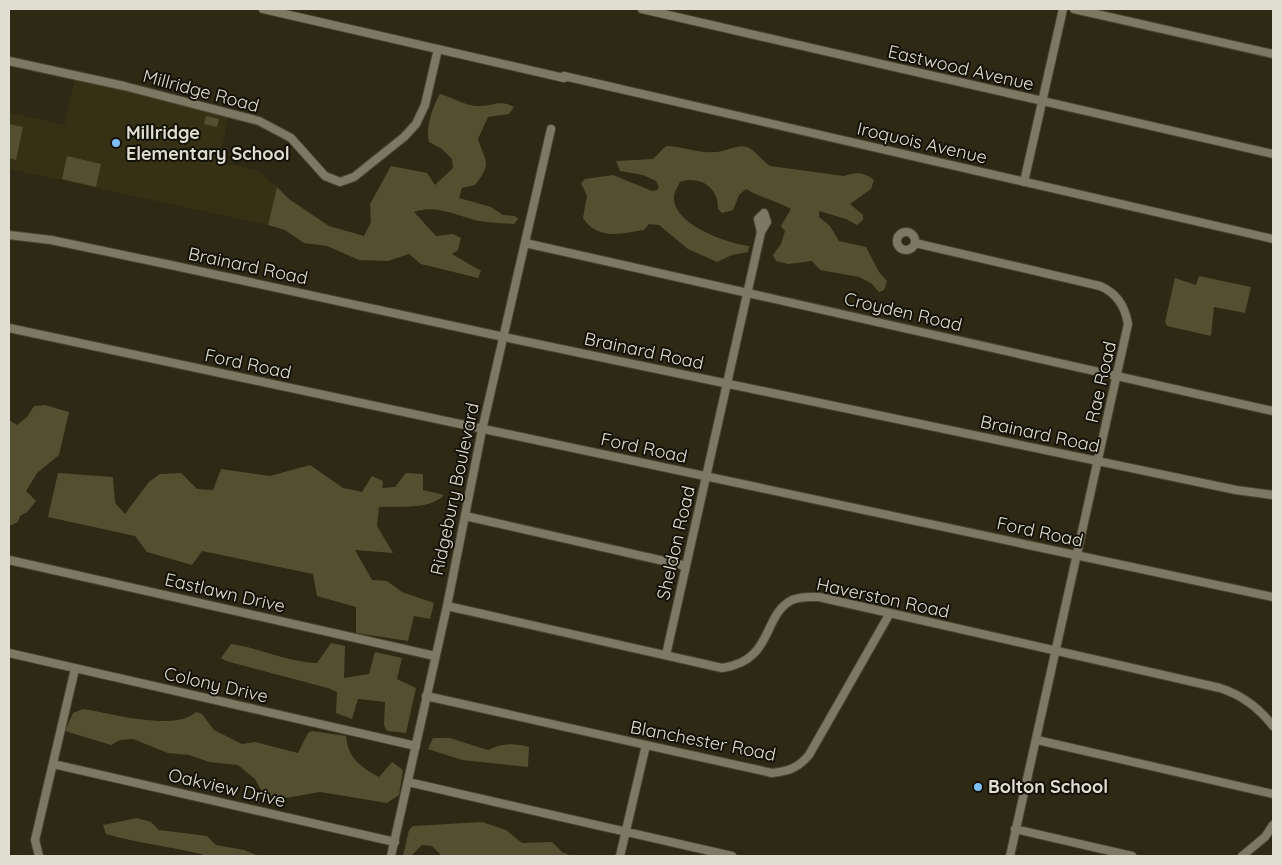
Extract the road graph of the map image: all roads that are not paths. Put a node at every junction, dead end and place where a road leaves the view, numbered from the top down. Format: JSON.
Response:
{"nodes":[{"id":1,"x":263,"y":9,"type":"edge"},
{"id":2,"x":642,"y":9,"type":"edge"},
{"id":3,"x":1063,"y":9,"type":"edge"},
{"id":4,"x":1074,"y":9,"type":"edge"},
{"id":5,"x":438,"y":48,"type":"junction"},
{"id":6,"x":1273,"y":54,"type":"edge"},
{"id":7,"x":9,"y":61,"type":"edge"},
{"id":8,"x":1043,"y":102,"type":"junction"},
{"id":9,"x":552,"y":129,"type":"dead end"},
{"id":10,"x":1273,"y":154,"type":"edge"},
{"id":11,"x":1024,"y":182,"type":"junction"},
{"id":12,"x":761,"y":232,"type":"dead end"},
{"id":13,"x":9,"y":235,"type":"edge"},
{"id":14,"x":1273,"y":239,"type":"edge"},
{"id":15,"x":525,"y":243,"type":"junction"},
{"id":16,"x":915,"y":243,"type":"dead end"},
{"id":17,"x":747,"y":292,"type":"junction"},
{"id":18,"x":9,"y":328,"type":"edge"},
{"id":19,"x":504,"y":337,"type":"junction"},
{"id":20,"x":1118,"y":376,"type":"junction"},
{"id":21,"x":728,"y":383,"type":"junction"},
{"id":22,"x":1273,"y":411,"type":"edge"},
{"id":23,"x":482,"y":430,"type":"junction"},
{"id":24,"x":1098,"y":462,"type":"junction"},
{"id":25,"x":707,"y":476,"type":"junction"},
{"id":26,"x":1273,"y":495,"type":"edge"},
{"id":27,"x":465,"y":516,"type":"junction"},
{"id":28,"x":1078,"y":555,"type":"junction"},
{"id":29,"x":9,"y":560,"type":"edge"},
{"id":30,"x":686,"y":566,"type":"junction"},
{"id":31,"x":1273,"y":596,"type":"edge"},
{"id":32,"x":447,"y":606,"type":"junction"},
{"id":33,"x":890,"y":613,"type":"junction"},
{"id":34,"x":1056,"y":651,"type":"junction"},
{"id":35,"x":9,"y":653,"type":"edge"},
{"id":36,"x":666,"y":655,"type":"junction"},
{"id":37,"x":435,"y":656,"type":"junction"},
{"id":38,"x":75,"y":668,"type":"junction"},
{"id":39,"x":426,"y":696,"type":"junction"},
{"id":40,"x":1273,"y":726,"type":"edge"},
{"id":41,"x":1037,"y":740,"type":"junction"},
{"id":42,"x":646,"y":745,"type":"junction"},
{"id":43,"x":416,"y":746,"type":"junction"},
{"id":44,"x":53,"y":764,"type":"junction"},
{"id":45,"x":408,"y":782,"type":"junction"},
{"id":46,"x":1273,"y":794,"type":"edge"},
{"id":47,"x":1273,"y":825,"type":"edge"},
{"id":48,"x":1015,"y":830,"type":"junction"},
{"id":49,"x":626,"y":832,"type":"junction"},
{"id":50,"x":394,"y":842,"type":"junction"},
{"id":51,"x":40,"y":856,"type":"edge"},
{"id":52,"x":391,"y":856,"type":"edge"},
{"id":53,"x":620,"y":856,"type":"edge"},
{"id":54,"x":732,"y":856,"type":"edge"},
{"id":55,"x":1010,"y":856,"type":"edge"},
{"id":56,"x":1132,"y":856,"type":"edge"},
{"id":57,"x":1242,"y":856,"type":"edge"}],
"edges":[{"from":1,"to":5,"type":"street","name":"Iroquois Avenue"},
{"from":2,"to":8,"type":"street","name":"Eastwood Avenue"},
{"from":3,"to":8,"type":"street"},
{"from":4,"to":6,"type":"street"},
{"from":5,"to":7,"type":"street","name":"Millridge Road"},
{"from":5,"to":11,"type":"street","name":"Iroquois Avenue"},
{"from":8,"to":10,"type":"street","name":"Eastwood Avenue"},
{"from":8,"to":11,"type":"street"},
{"from":9,"to":15,"type":"street","name":"Ridgebury Boulevard"},
{"from":11,"to":14,"type":"street","name":"Iroquois Avenue"},
{"from":12,"to":17,"type":"street","name":"Sheldon Road"},
{"from":13,"to":19,"type":"street","name":"Brainard Road"},
{"from":15,"to":17,"type":"street","name":"Croyden Road"},
{"from":15,"to":19,"type":"street","name":"Ridgebury Boulevard"},
{"from":16,"to":20,"type":"street","name":"Rae Road"},
{"from":17,"to":20,"type":"street","name":"Croyden Road"},
{"from":17,"to":21,"type":"street","name":"Sheldon Road"},
{"from":18,"to":23,"type":"street","name":"Ford Road"},
{"from":19,"to":21,"type":"street","name":"Brainard Road"},
{"from":19,"to":23,"type":"street","name":"Ridgebury Boulevard"},
{"from":20,"to":22,"type":"street","name":"Croyden Road"},
{"from":20,"to":24,"type":"street","name":"Rae Road"},
{"from":21,"to":24,"type":"street","name":"Brainard Road"},
{"from":21,"to":25,"type":"street","name":"Sheldon Road"},
{"from":23,"to":25,"type":"street","name":"Ford Road"},
{"from":23,"to":27,"type":"street","name":"Ridgebury Boulevard"},
{"from":24,"to":26,"type":"street","name":"Brainard Road"},
{"from":24,"to":28,"type":"street","name":"Rae Road"},
{"from":25,"to":28,"type":"street","name":"Ford Road"},
{"from":25,"to":30,"type":"street","name":"Sheldon Road"},
{"from":27,"to":30,"type":"street"},
{"from":27,"to":32,"type":"street","name":"Ridgebury Boulevard"},
{"from":28,"to":31,"type":"street","name":"Ford Road"},
{"from":28,"to":34,"type":"street","name":"Rae Road"},
{"from":29,"to":37,"type":"street","name":"Eastlawn Drive"},
{"from":30,"to":36,"type":"street","name":"Sheldon Road"},
{"from":32,"to":36,"type":"street","name":"Haverston Road"},
{"from":32,"to":37,"type":"street","name":"Ridgebury Boulevard"},
{"from":33,"to":34,"type":"street","name":"Haverston Road"},
{"from":33,"to":36,"type":"street","name":"Haverston Road"},
{"from":33,"to":42,"type":"street","name":"Blanchester Road"},
{"from":34,"to":40,"type":"street","name":"Haverston Road"},
{"from":34,"to":41,"type":"street","name":"Rae Road"},
{"from":35,"to":38,"type":"street","name":"Colony Drive"},
{"from":37,"to":39,"type":"street","name":"Ridgebury Boulevard"},
{"from":38,"to":43,"type":"street","name":"Colony Drive"},
{"from":38,"to":44,"type":"street"},
{"from":39,"to":42,"type":"street","name":"Blanchester Road"},
{"from":39,"to":43,"type":"street","name":"Ridgebury Boulevard"},
{"from":41,"to":46,"type":"street"},
{"from":41,"to":48,"type":"street","name":"Rae Road"},
{"from":42,"to":49,"type":"street"},
{"from":43,"to":45,"type":"street","name":"Ridgebury Boulevard"},
{"from":44,"to":50,"type":"street","name":"Oakview Drive"},
{"from":44,"to":51,"type":"street"},
{"from":45,"to":49,"type":"street"},
{"from":45,"to":50,"type":"street","name":"Ridgebury Boulevard"},
{"from":47,"to":57,"type":"street"},
{"from":48,"to":55,"type":"street","name":"Rae Road"},
{"from":48,"to":56,"type":"street"},
{"from":49,"to":53,"type":"street"},
{"from":49,"to":54,"type":"street"},
{"from":50,"to":52,"type":"street","name":"Ridgebury Boulevard"}]}
